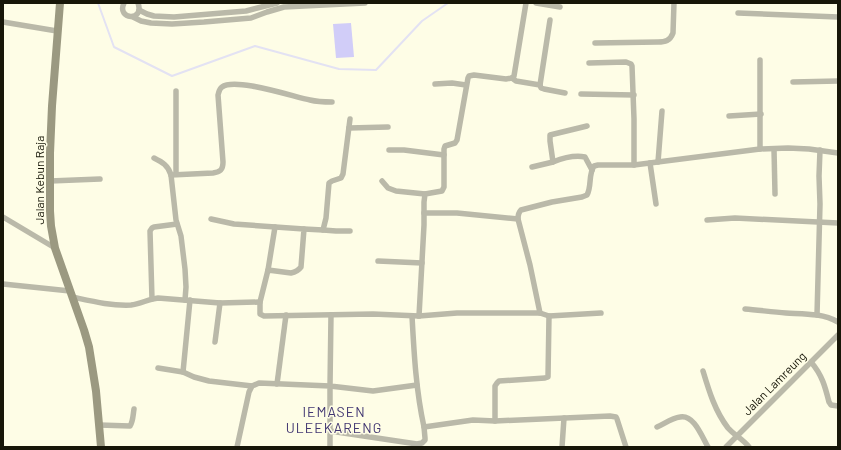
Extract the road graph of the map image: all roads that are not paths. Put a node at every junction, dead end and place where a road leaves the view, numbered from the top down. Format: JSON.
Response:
{"nodes":[{"id":1,"x":60,"y":3,"type":"edge"},
{"id":2,"x":138,"y":3,"type":"edge"},
{"id":3,"x":277,"y":3,"type":"edge"},
{"id":4,"x":365,"y":3,"type":"edge"},
{"id":5,"x":526,"y":3,"type":"edge"},
{"id":6,"x":536,"y":3,"type":"edge"},
{"id":7,"x":674,"y":3,"type":"edge"},
{"id":8,"x":121,"y":4,"type":"edge"},
{"id":9,"x":312,"y":4,"type":"edge"},
{"id":10,"x":560,"y":7,"type":"dead end"},
{"id":11,"x":139,"y":10,"type":"junction"},
{"id":12,"x":738,"y":13,"type":"dead end"},
{"id":13,"x":133,"y":17,"type":"junction"},
{"id":14,"x":838,"y":17,"type":"edge"},
{"id":15,"x":550,"y":20,"type":"dead end"},
{"id":16,"x":3,"y":22,"type":"edge"},
{"id":17,"x":57,"y":31,"type":"junction"},
{"id":18,"x":596,"y":43,"type":"dead end"},
{"id":19,"x":760,"y":60,"type":"dead end"},
{"id":20,"x":589,"y":63,"type":"dead end"},
{"id":21,"x":512,"y":78,"type":"junction"},
{"id":22,"x":838,"y":81,"type":"edge"},
{"id":23,"x":793,"y":82,"type":"dead end"},
{"id":24,"x":435,"y":84,"type":"dead end"},
{"id":25,"x":466,"y":85,"type":"junction"},
{"id":26,"x":540,"y":85,"type":"junction"},
{"id":27,"x":176,"y":91,"type":"dead end"},
{"id":28,"x":565,"y":93,"type":"dead end"},
{"id":29,"x":581,"y":94,"type":"dead end"},
{"id":30,"x":634,"y":95,"type":"junction"},
{"id":31,"x":332,"y":102,"type":"dead end"},
{"id":32,"x":662,"y":111,"type":"dead end"},
{"id":33,"x":761,"y":114,"type":"junction"},
{"id":34,"x":729,"y":116,"type":"dead end"},
{"id":35,"x":350,"y":119,"type":"dead end"},
{"id":36,"x":587,"y":126,"type":"dead end"},
{"id":37,"x":388,"y":127,"type":"dead end"},
{"id":38,"x":349,"y":128,"type":"junction"},
{"id":39,"x":774,"y":149,"type":"junction"},
{"id":40,"x":389,"y":150,"type":"dead end"},
{"id":41,"x":760,"y":150,"type":"junction"},
{"id":42,"x":820,"y":150,"type":"junction"},
{"id":43,"x":838,"y":153,"type":"edge"},
{"id":44,"x":444,"y":155,"type":"junction"},
{"id":45,"x":154,"y":158,"type":"dead end"},
{"id":46,"x":554,"y":162,"type":"junction"},
{"id":47,"x":658,"y":162,"type":"junction"},
{"id":48,"x":650,"y":163,"type":"junction"},
{"id":49,"x":634,"y":165,"type":"junction"},
{"id":50,"x":532,"y":167,"type":"dead end"},
{"id":51,"x":592,"y":170,"type":"junction"},
{"id":52,"x":173,"y":175,"type":"junction"},
{"id":53,"x":100,"y":179,"type":"dead end"},
{"id":54,"x":50,"y":181,"type":"junction"},
{"id":55,"x":382,"y":181,"type":"dead end"},
{"id":56,"x":425,"y":194,"type":"junction"},
{"id":57,"x":775,"y":194,"type":"dead end"},
{"id":58,"x":656,"y":204,"type":"dead end"},
{"id":59,"x":424,"y":213,"type":"junction"},
{"id":60,"x":3,"y":217,"type":"edge"},
{"id":61,"x":211,"y":219,"type":"dead end"},
{"id":62,"x":518,"y":219,"type":"junction"},
{"id":63,"x":707,"y":220,"type":"dead end"},
{"id":64,"x":819,"y":223,"type":"junction"},
{"id":65,"x":838,"y":223,"type":"edge"},
{"id":66,"x":177,"y":224,"type":"junction"},
{"id":67,"x":275,"y":227,"type":"junction"},
{"id":68,"x":304,"y":229,"type":"junction"},
{"id":69,"x":323,"y":230,"type":"junction"},
{"id":70,"x":350,"y":230,"type":"dead end"},
{"id":71,"x":55,"y":248,"type":"junction"},
{"id":72,"x":378,"y":261,"type":"dead end"},
{"id":73,"x":422,"y":263,"type":"junction"},
{"id":74,"x":268,"y":270,"type":"junction"},
{"id":75,"x":3,"y":284,"type":"edge"},
{"id":76,"x":71,"y":294,"type":"junction"},
{"id":77,"x":152,"y":299,"type":"junction"},
{"id":78,"x":187,"y":300,"type":"junction"},
{"id":79,"x":260,"y":302,"type":"junction"},
{"id":80,"x":220,"y":303,"type":"junction"},
{"id":81,"x":745,"y":309,"type":"dead end"},
{"id":82,"x":540,"y":313,"type":"junction"},
{"id":83,"x":601,"y":313,"type":"dead end"},
{"id":84,"x":286,"y":315,"type":"junction"},
{"id":85,"x":331,"y":315,"type":"junction"},
{"id":86,"x":816,"y":315,"type":"junction"},
{"id":87,"x":412,"y":316,"type":"junction"},
{"id":88,"x":419,"y":316,"type":"junction"},
{"id":89,"x":549,"y":316,"type":"junction"},
{"id":90,"x":838,"y":322,"type":"edge"},
{"id":91,"x":838,"y":335,"type":"edge"},
{"id":92,"x":215,"y":342,"type":"dead end"},
{"id":93,"x":811,"y":362,"type":"junction"},
{"id":94,"x":158,"y":368,"type":"dead end"},
{"id":95,"x":703,"y":371,"type":"dead end"},
{"id":96,"x":183,"y":372,"type":"junction"},
{"id":97,"x":277,"y":384,"type":"junction"},
{"id":98,"x":417,"y":385,"type":"junction"},
{"id":99,"x":252,"y":386,"type":"junction"},
{"id":100,"x":330,"y":386,"type":"junction"},
{"id":101,"x":838,"y":406,"type":"edge"},
{"id":102,"x":134,"y":409,"type":"dead end"},
{"id":103,"x":564,"y":418,"type":"junction"},
{"id":104,"x":495,"y":420,"type":"junction"},
{"id":105,"x":99,"y":425,"type":"junction"},
{"id":106,"x":424,"y":427,"type":"junction"},
{"id":107,"x":657,"y":427,"type":"dead end"},
{"id":108,"x":330,"y":431,"type":"junction"},
{"id":109,"x":737,"y":436,"type":"junction"},
{"id":110,"x":101,"y":447,"type":"edge"},
{"id":111,"x":237,"y":447,"type":"edge"},
{"id":112,"x":330,"y":447,"type":"edge"},
{"id":113,"x":562,"y":447,"type":"edge"},
{"id":114,"x":626,"y":447,"type":"edge"},
{"id":115,"x":708,"y":447,"type":"edge"},
{"id":116,"x":726,"y":447,"type":"edge"},
{"id":117,"x":749,"y":447,"type":"edge"}],
"edges":[{"from":1,"to":17,"type":"street","name":"Jalan Kebun Raja"},
{"from":2,"to":11,"type":"street"},
{"from":3,"to":11,"type":"street"},
{"from":4,"to":9,"type":"street"},
{"from":5,"to":21,"type":"street"},
{"from":6,"to":10,"type":"street"},
{"from":7,"to":18,"type":"street"},
{"from":8,"to":13,"type":"street"},
{"from":9,"to":13,"type":"street"},
{"from":11,"to":13,"type":"street"},
{"from":12,"to":14,"type":"street"},
{"from":15,"to":26,"type":"street"},
{"from":16,"to":17,"type":"street"},
{"from":17,"to":54,"type":"street","name":"Jalan Kebun Raja"},
{"from":19,"to":33,"type":"street"},
{"from":20,"to":30,"type":"street"},
{"from":21,"to":25,"type":"street"},
{"from":21,"to":26,"type":"street"},
{"from":22,"to":23,"type":"street"},
{"from":24,"to":25,"type":"street"},
{"from":25,"to":44,"type":"street"},
{"from":26,"to":28,"type":"street"},
{"from":27,"to":52,"type":"street"},
{"from":29,"to":30,"type":"street"},
{"from":30,"to":49,"type":"street"},
{"from":31,"to":52,"type":"street"},
{"from":32,"to":47,"type":"street"},
{"from":33,"to":34,"type":"street"},
{"from":33,"to":41,"type":"street"},
{"from":35,"to":38,"type":"street"},
{"from":36,"to":46,"type":"street"},
{"from":37,"to":38,"type":"street"},
{"from":38,"to":69,"type":"street"},
{"from":39,"to":41,"type":"street"},
{"from":39,"to":42,"type":"street"},
{"from":39,"to":57,"type":"street"},
{"from":40,"to":44,"type":"street"},
{"from":41,"to":47,"type":"street"},
{"from":42,"to":43,"type":"street"},
{"from":42,"to":64,"type":"street"},
{"from":44,"to":56,"type":"street"},
{"from":45,"to":52,"type":"street"},
{"from":46,"to":50,"type":"street"},
{"from":46,"to":51,"type":"street"},
{"from":47,"to":48,"type":"street"},
{"from":48,"to":49,"type":"street"},
{"from":48,"to":58,"type":"street"},
{"from":49,"to":51,"type":"street"},
{"from":51,"to":62,"type":"street"},
{"from":52,"to":66,"type":"street"},
{"from":53,"to":54,"type":"street"},
{"from":54,"to":71,"type":"street","name":"Jalan Kebun Raja"},
{"from":55,"to":56,"type":"street"},
{"from":56,"to":59,"type":"street"},
{"from":59,"to":62,"type":"street"},
{"from":59,"to":73,"type":"street"},
{"from":60,"to":71,"type":"street"},
{"from":61,"to":67,"type":"street"},
{"from":62,"to":82,"type":"street"},
{"from":63,"to":64,"type":"street"},
{"from":64,"to":65,"type":"street"},
{"from":64,"to":86,"type":"street"},
{"from":66,"to":77,"type":"street"},
{"from":66,"to":78,"type":"street"},
{"from":67,"to":68,"type":"street"},
{"from":67,"to":74,"type":"street"},
{"from":68,"to":69,"type":"street"},
{"from":68,"to":74,"type":"street"},
{"from":69,"to":70,"type":"street"},
{"from":71,"to":76,"type":"street","name":"Jalan Kebun Raja"},
{"from":72,"to":73,"type":"street"},
{"from":73,"to":88,"type":"street"},
{"from":74,"to":79,"type":"street"},
{"from":75,"to":76,"type":"street"},
{"from":76,"to":77,"type":"street"},
{"from":76,"to":105,"type":"street","name":"Jalan Kebun Raja"},
{"from":77,"to":78,"type":"street"},
{"from":78,"to":80,"type":"street"},
{"from":78,"to":96,"type":"street"},
{"from":79,"to":80,"type":"street"},
{"from":79,"to":84,"type":"street"},
{"from":80,"to":92,"type":"street"},
{"from":81,"to":86,"type":"street"},
{"from":82,"to":88,"type":"street"},
{"from":82,"to":89,"type":"street"},
{"from":83,"to":89,"type":"street"},
{"from":84,"to":85,"type":"street"},
{"from":84,"to":97,"type":"street"},
{"from":85,"to":87,"type":"street"},
{"from":85,"to":100,"type":"street"},
{"from":86,"to":90,"type":"street"},
{"from":87,"to":88,"type":"street"},
{"from":87,"to":98,"type":"street"},
{"from":89,"to":104,"type":"street"},
{"from":91,"to":93,"type":"street","name":"Jalan Lamreung"},
{"from":93,"to":101,"type":"street"},
{"from":93,"to":109,"type":"street","name":"Jalan Lamreung"},
{"from":94,"to":96,"type":"street"},
{"from":95,"to":109,"type":"street"},
{"from":96,"to":99,"type":"street"},
{"from":97,"to":99,"type":"street"},
{"from":97,"to":100,"type":"street"},
{"from":98,"to":100,"type":"street"},
{"from":98,"to":106,"type":"street"},
{"from":99,"to":111,"type":"street"},
{"from":100,"to":108,"type":"street"},
{"from":102,"to":105,"type":"street"},
{"from":103,"to":104,"type":"street"},
{"from":103,"to":113,"type":"street"},
{"from":103,"to":114,"type":"street"},
{"from":104,"to":106,"type":"street"},
{"from":105,"to":110,"type":"street","name":"Jalan Kebun Raja"},
{"from":106,"to":108,"type":"street"},
{"from":107,"to":115,"type":"street"},
{"from":108,"to":112,"type":"street"},
{"from":109,"to":116,"type":"street","name":"Jalan Lamreung"},
{"from":109,"to":117,"type":"street"}]}
